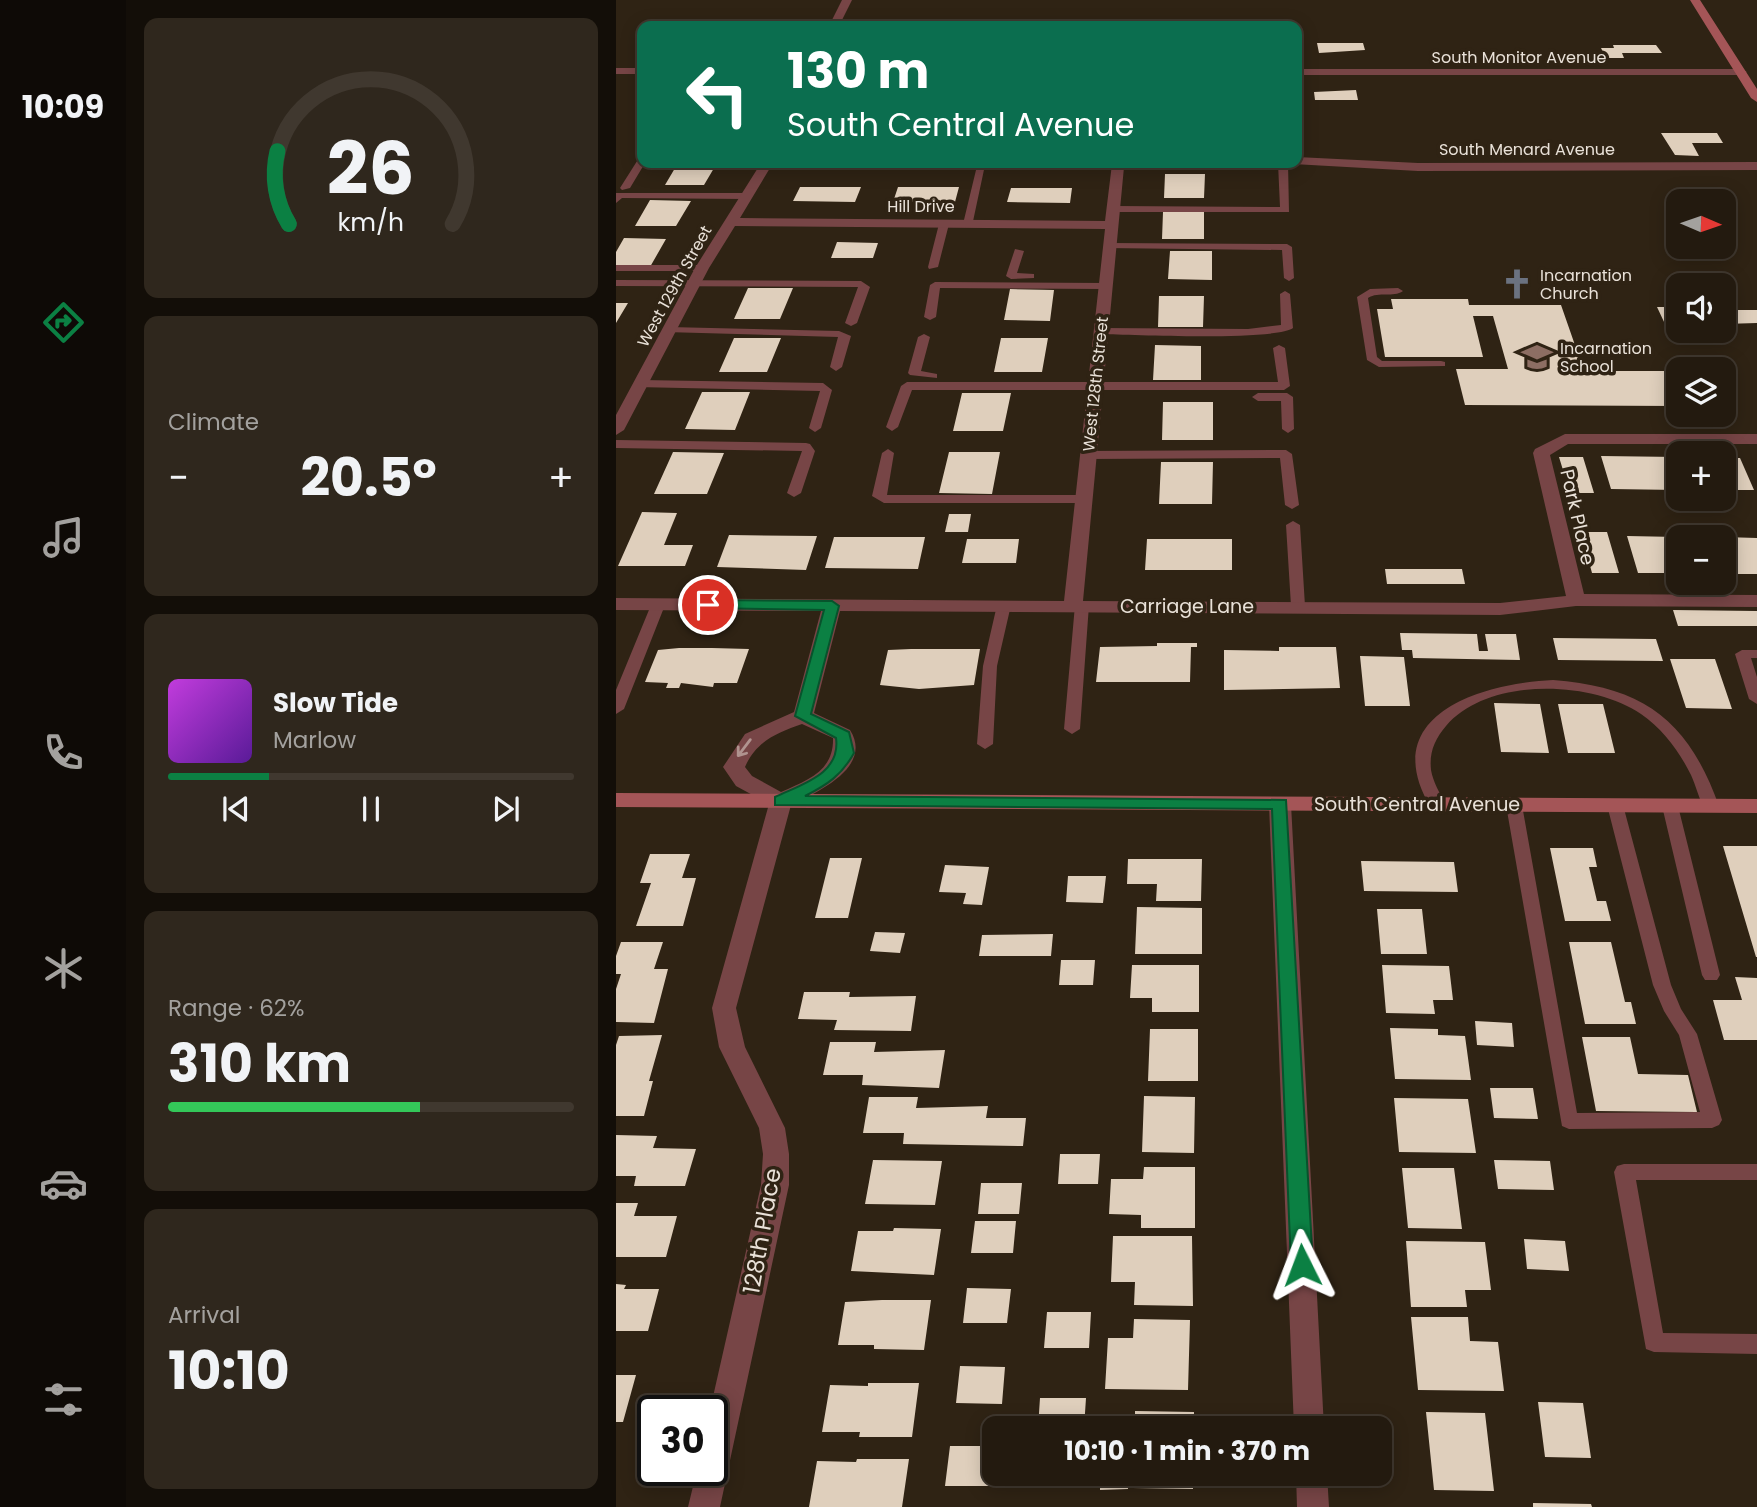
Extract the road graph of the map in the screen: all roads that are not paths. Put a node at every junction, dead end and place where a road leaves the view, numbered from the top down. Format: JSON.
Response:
{"nodes":[{"id":1,"x":847,"y":0,"type":"edge"},
{"id":2,"x":1695,"y":0,"type":"edge"},
{"id":3,"x":836,"y":21,"type":"edge"},
{"id":4,"x":616,"y":71,"type":"edge"},
{"id":5,"x":637,"y":71,"type":"edge"},
{"id":6,"x":1302,"y":72,"type":"edge"},
{"id":7,"x":1741,"y":72,"type":"junction"},
{"id":8,"x":1757,"y":98,"type":"edge"},
{"id":9,"x":1302,"y":161,"type":"edge"},
{"id":10,"x":1757,"y":166,"type":"edge"},
{"id":11,"x":637,"y":168,"type":"edge"},
{"id":12,"x":764,"y":168,"type":"edge"},
{"id":13,"x":982,"y":168,"type":"edge"},
{"id":14,"x":1121,"y":168,"type":"edge"},
{"id":15,"x":1283,"y":168,"type":"edge"},
{"id":16,"x":625,"y":188,"type":"dead end"},
{"id":17,"x":746,"y":196,"type":"junction"},
{"id":18,"x":616,"y":200,"type":"edge"},
{"id":19,"x":1113,"y":217,"type":"junction"},
{"id":20,"x":730,"y":222,"type":"junction"},
{"id":21,"x":944,"y":224,"type":"junction"},
{"id":22,"x":968,"y":224,"type":"junction"},
{"id":23,"x":1110,"y":246,"type":"junction"},
{"id":24,"x":1019,"y":251,"type":"dead end"},
{"id":25,"x":933,"y":267,"type":"dead end"},
{"id":26,"x":616,"y":268,"type":"edge"},
{"id":27,"x":702,"y":268,"type":"junction"},
{"id":28,"x":1289,"y":278,"type":"dead end"},
{"id":29,"x":1106,"y":281,"type":"junction"},
{"id":30,"x":616,"y":283,"type":"edge"},
{"id":31,"x":694,"y":283,"type":"junction"},
{"id":32,"x":1398,"y":291,"type":"dead end"},
{"id":33,"x":1285,"y":294,"type":"dead end"},
{"id":34,"x":930,"y":317,"type":"dead end"},
{"id":35,"x":851,"y":323,"type":"dead end"},
{"id":36,"x":669,"y":330,"type":"junction"},
{"id":37,"x":1101,"y":331,"type":"junction"},
{"id":38,"x":924,"y":337,"type":"dead end"},
{"id":39,"x":1279,"y":348,"type":"dead end"},
{"id":40,"x":1441,"y":364,"type":"dead end"},
{"id":41,"x":836,"y":368,"type":"dead end"},
{"id":42,"x":640,"y":384,"type":"junction"},
{"id":43,"x":1095,"y":387,"type":"junction"},
{"id":44,"x":892,"y":427,"type":"dead end"},
{"id":45,"x":815,"y":428,"type":"dead end"},
{"id":46,"x":1288,"y":429,"type":"dead end"},
{"id":47,"x":616,"y":430,"type":"edge"},
{"id":48,"x":1757,"y":439,"type":"edge"},
{"id":49,"x":616,"y":444,"type":"edge"},
{"id":50,"x":888,"y":453,"type":"dead end"},
{"id":51,"x":1088,"y":455,"type":"junction"},
{"id":52,"x":794,"y":493,"type":"dead end"},
{"id":53,"x":1084,"y":499,"type":"junction"},
{"id":54,"x":1292,"y":505,"type":"dead end"},
{"id":55,"x":1293,"y":525,"type":"dead end"},
{"id":56,"x":1576,"y":600,"type":"junction"},
{"id":57,"x":1757,"y":601,"type":"edge"},
{"id":58,"x":616,"y":604,"type":"edge"},
{"id":59,"x":658,"y":604,"type":"junction"},
{"id":60,"x":1004,"y":605,"type":"junction"},
{"id":61,"x":1078,"y":605,"type":"junction"},
{"id":62,"x":832,"y":606,"type":"junction"},
{"id":63,"x":1298,"y":606,"type":"junction"},
{"id":64,"x":1757,"y":654,"type":"edge"},
{"id":65,"x":1757,"y":699,"type":"edge"},
{"id":66,"x":616,"y":709,"type":"edge"},
{"id":67,"x":803,"y":716,"type":"junction"},
{"id":68,"x":1072,"y":729,"type":"dead end"},
{"id":69,"x":985,"y":744,"type":"dead end"},
{"id":70,"x":616,"y":800,"type":"edge"},
{"id":71,"x":781,"y":801,"type":"junction"},
{"id":72,"x":1280,"y":804,"type":"junction"},
{"id":73,"x":1437,"y":804,"type":"junction"},
{"id":74,"x":1514,"y":805,"type":"junction"},
{"id":75,"x":1615,"y":805,"type":"junction"},
{"id":76,"x":1670,"y":806,"type":"junction"},
{"id":77,"x":1711,"y":806,"type":"junction"},
{"id":78,"x":1757,"y":806,"type":"edge"},
{"id":79,"x":1712,"y":975,"type":"dead end"},
{"id":80,"x":1757,"y":1172,"type":"edge"},
{"id":81,"x":1757,"y":1344,"type":"edge"},
{"id":82,"x":1309,"y":1416,"type":"edge"},
{"id":83,"x":1312,"y":1486,"type":"edge"},
{"id":84,"x":704,"y":1507,"type":"edge"},
{"id":85,"x":1313,"y":1507,"type":"edge"}],
"edges":[{"from":1,"to":3,"type":"street"},
{"from":2,"to":7,"type":"street"},
{"from":4,"to":5,"type":"street"},
{"from":6,"to":7,"type":"street","name":"South Monitor Avenue"},
{"from":7,"to":8,"type":"street"},
{"from":9,"to":10,"type":"street","name":"South Menard Avenue"},
{"from":11,"to":16,"type":"lane"},
{"from":12,"to":17,"type":"street","name":"West 129th Street"},
{"from":13,"to":22,"type":"lane"},
{"from":14,"to":19,"type":"street","name":"West 128th Street"},
{"from":15,"to":19,"type":"lane"},
{"from":17,"to":18,"type":"lane"},
{"from":17,"to":20,"type":"street","name":"West 129th Street"},
{"from":19,"to":22,"type":"street","name":"Hill Drive"},
{"from":19,"to":23,"type":"street","name":"West 128th Street"},
{"from":20,"to":21,"type":"street","name":"Hill Drive"},
{"from":20,"to":27,"type":"street","name":"West 129th Street"},
{"from":21,"to":22,"type":"street","name":"Hill Drive"},
{"from":21,"to":25,"type":"lane"},
{"from":23,"to":28,"type":"lane"},
{"from":23,"to":29,"type":"street","name":"West 128th Street"},
{"from":24,"to":29,"type":"lane"},
{"from":26,"to":27,"type":"lane"},
{"from":27,"to":31,"type":"street","name":"West 129th Street"},
{"from":29,"to":34,"type":"lane"},
{"from":29,"to":37,"type":"street","name":"West 128th Street"},
{"from":30,"to":31,"type":"lane"},
{"from":31,"to":35,"type":"lane"},
{"from":31,"to":36,"type":"street","name":"West 129th Street"},
{"from":32,"to":40,"type":"lane"},
{"from":33,"to":37,"type":"lane"},
{"from":36,"to":41,"type":"lane"},
{"from":36,"to":42,"type":"street","name":"West 129th Street"},
{"from":37,"to":43,"type":"street","name":"West 128th Street"},
{"from":38,"to":43,"type":"lane"},
{"from":39,"to":43,"type":"lane"},
{"from":42,"to":45,"type":"lane"},
{"from":42,"to":47,"type":"street","name":"West 129th Street"},
{"from":43,"to":44,"type":"lane"},
{"from":43,"to":46,"type":"lane"},
{"from":43,"to":51,"type":"street","name":"West 128th Street"},
{"from":48,"to":56,"type":"street","name":"Park Place"},
{"from":49,"to":52,"type":"lane"},
{"from":50,"to":53,"type":"lane"},
{"from":51,"to":53,"type":"street","name":"West 128th Street"},
{"from":51,"to":54,"type":"lane"},
{"from":53,"to":61,"type":"street","name":"West 128th Street"},
{"from":55,"to":63,"type":"lane"},
{"from":56,"to":57,"type":"street","name":"Carriage Lane"},
{"from":56,"to":63,"type":"street","name":"Carriage Lane"},
{"from":58,"to":59,"type":"street","name":"Carriage Lane"},
{"from":59,"to":62,"type":"street","name":"Carriage Lane"},
{"from":59,"to":66,"type":"lane"},
{"from":60,"to":61,"type":"street","name":"Carriage Lane"},
{"from":60,"to":62,"type":"street","name":"Carriage Lane"},
{"from":60,"to":69,"type":"lane"},
{"from":61,"to":63,"type":"street","name":"Carriage Lane"},
{"from":61,"to":68,"type":"lane"},
{"from":62,"to":67,"type":"street"},
{"from":64,"to":65,"type":"lane"},
{"from":67,"to":71,"type":"street"},
{"from":67,"to":71,"type":"street","one_way":true},
{"from":70,"to":71,"type":"street","name":"South Central Avenue"},
{"from":71,"to":72,"type":"street","name":"South Central Avenue"},
{"from":71,"to":84,"type":"street","name":"128th Place"},
{"from":72,"to":73,"type":"street","name":"South Central Avenue"},
{"from":72,"to":82,"type":"street"},
{"from":73,"to":74,"type":"street","name":"South Central Avenue"},
{"from":73,"to":77,"type":"lane"},
{"from":74,"to":75,"type":"street","name":"South Central Avenue"},
{"from":74,"to":75,"type":"lane"},
{"from":75,"to":76,"type":"street","name":"South Central Avenue"},
{"from":76,"to":77,"type":"street","name":"South Central Avenue"},
{"from":76,"to":79,"type":"lane"},
{"from":77,"to":78,"type":"street","name":"South Central Avenue"},
{"from":80,"to":81,"type":"lane"},
{"from":83,"to":85,"type":"street"}]}
